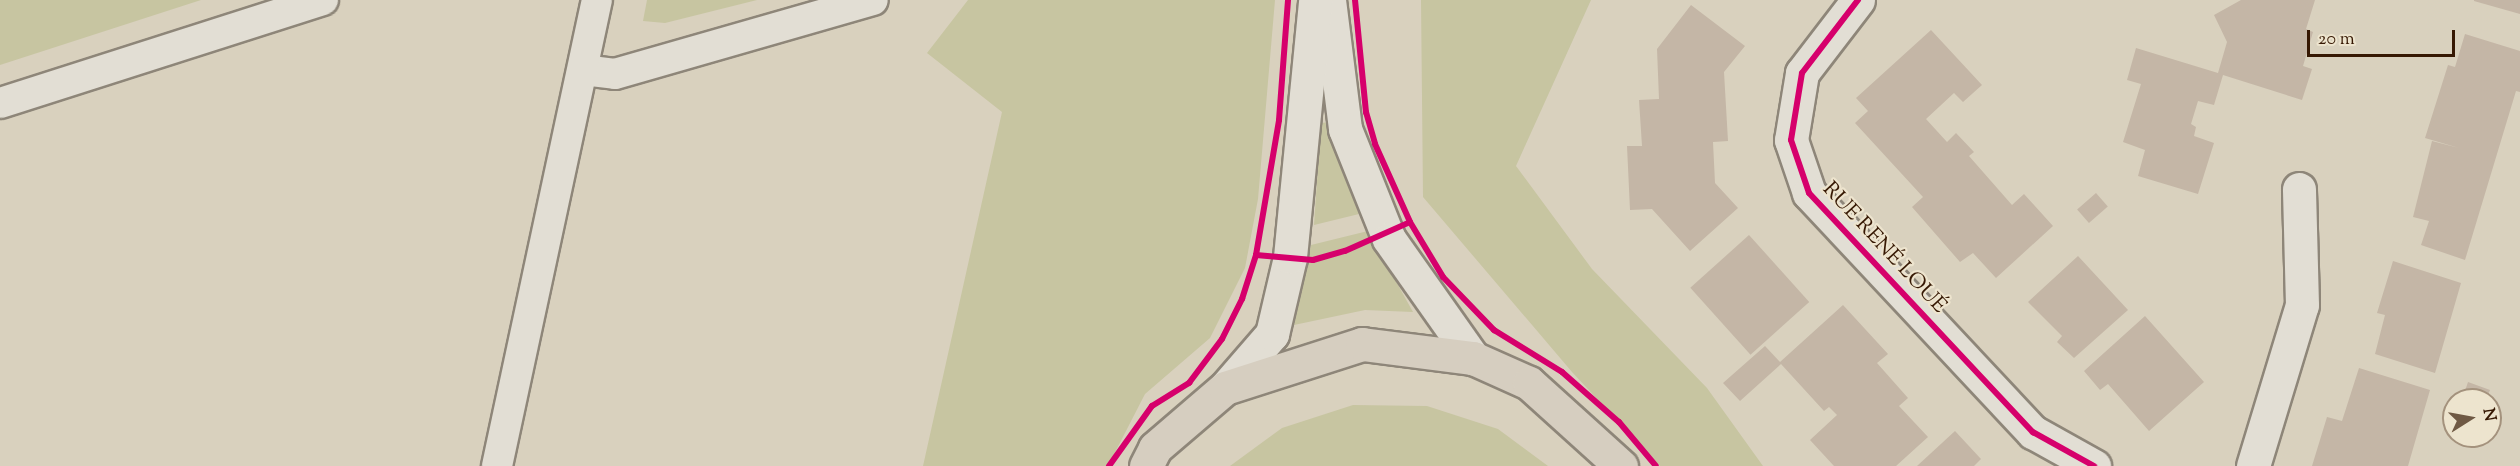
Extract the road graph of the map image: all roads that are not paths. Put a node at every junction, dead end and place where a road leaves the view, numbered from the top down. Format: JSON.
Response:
{"nodes":[{"id":1,"x":323,"y":0,"type":"edge"},
{"id":2,"x":597,"y":0,"type":"edge"},
{"id":3,"x":873,"y":0,"type":"edge"},
{"id":4,"x":1315,"y":0,"type":"edge"},
{"id":5,"x":1329,"y":0,"type":"edge"},
{"id":6,"x":1858,"y":0,"type":"edge"},
{"id":7,"x":583,"y":70,"type":"junction"},
{"id":8,"x":0,"y":103,"type":"edge"},
{"id":9,"x":2299,"y":189,"type":"dead end"},
{"id":10,"x":1473,"y":358,"type":"junction"},
{"id":11,"x":1225,"y":388,"type":"junction"},
{"id":12,"x":497,"y":466,"type":"edge"},
{"id":13,"x":1146,"y":466,"type":"edge"},
{"id":14,"x":1621,"y":466,"type":"edge"},
{"id":15,"x":2094,"y":466,"type":"edge"},
{"id":16,"x":2253,"y":466,"type":"edge"}],
"edges":[{"from":1,"to":8,"type":"lane"},
{"from":2,"to":7,"type":"lane"},
{"from":3,"to":7,"type":"lane"},
{"from":4,"to":11,"type":"street"},
{"from":5,"to":10,"type":"street"},
{"from":6,"to":15,"type":"street","name":"RUE RENÉ LOUÉ"},
{"from":7,"to":12,"type":"lane"},
{"from":9,"to":16,"type":"street"},
{"from":10,"to":11,"type":"main road"},
{"from":10,"to":14,"type":"main road"},
{"from":11,"to":13,"type":"main road"}]}
